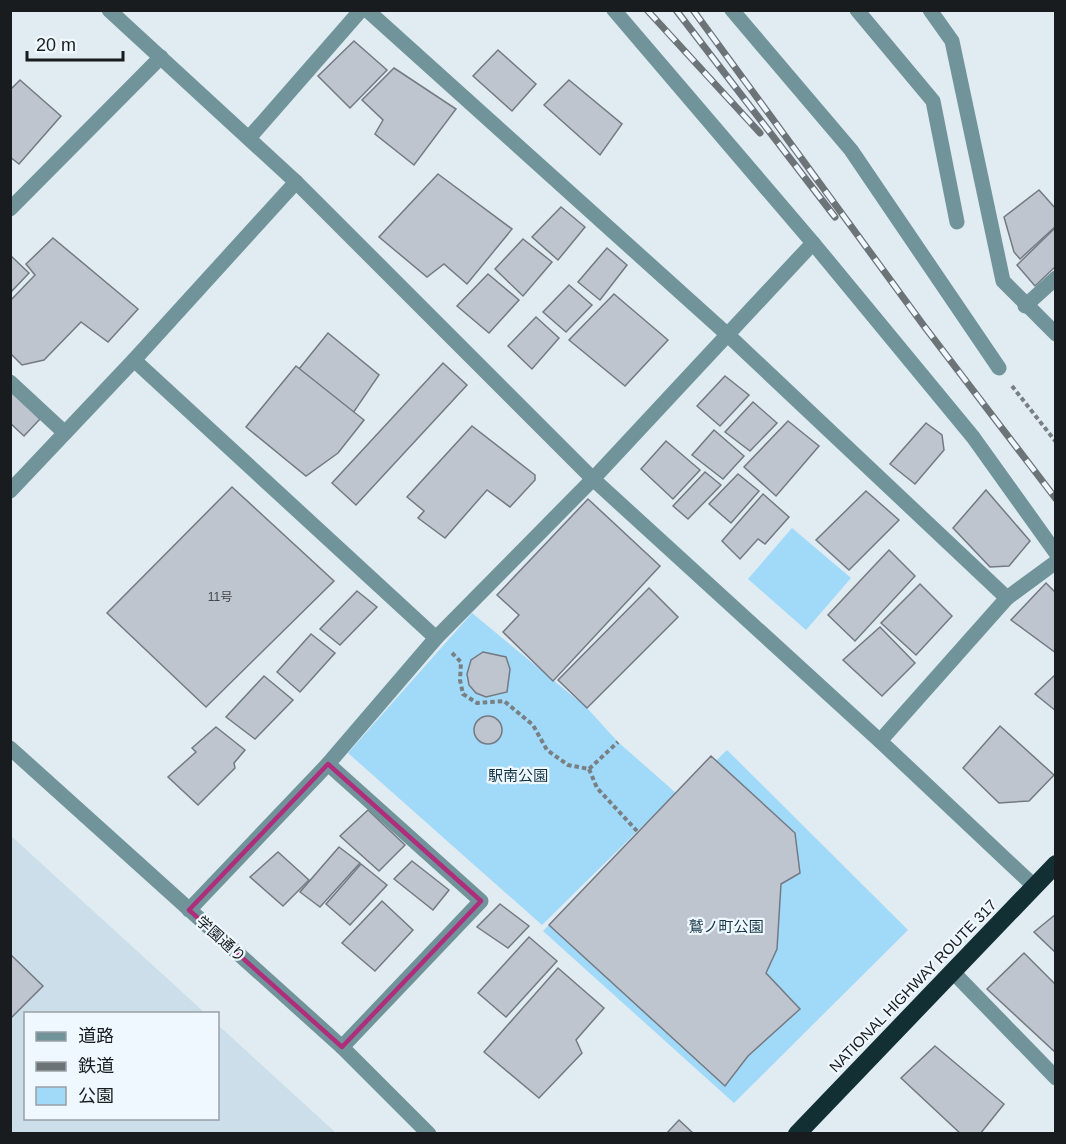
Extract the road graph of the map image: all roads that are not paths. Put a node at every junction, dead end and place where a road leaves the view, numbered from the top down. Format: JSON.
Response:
{"nodes":[{"id":1,"x":109,"y":10,"type":"edge"},
{"id":2,"x":360,"y":10,"type":"edge"},
{"id":3,"x":367,"y":10,"type":"edge"},
{"id":4,"x":615,"y":10,"type":"edge"},
{"id":5,"x":732,"y":10,"type":"edge"},
{"id":6,"x":857,"y":10,"type":"edge"},
{"id":7,"x":930,"y":10,"type":"edge"},
{"id":8,"x":161,"y":57,"type":"junction"},
{"id":9,"x":249,"y":138,"type":"junction"},
{"id":10,"x":296,"y":182,"type":"junction"},
{"id":11,"x":10,"y":209,"type":"edge"},
{"id":12,"x":957,"y":222,"type":"dead end"},
{"id":13,"x":813,"y":243,"type":"junction"},
{"id":14,"x":1056,"y":278,"type":"edge"},
{"id":15,"x":1025,"y":306,"type":"junction"},
{"id":16,"x":1056,"y":334,"type":"edge"},
{"id":17,"x":729,"y":336,"type":"junction"},
{"id":18,"x":135,"y":360,"type":"junction"},
{"id":19,"x":999,"y":368,"type":"road end"},
{"id":20,"x":10,"y":382,"type":"edge"},
{"id":21,"x":64,"y":433,"type":"junction"},
{"id":22,"x":593,"y":479,"type":"junction"},
{"id":23,"x":10,"y":491,"type":"edge"},
{"id":24,"x":1056,"y":553,"type":"edge"},
{"id":25,"x":1056,"y":562,"type":"edge"},
{"id":26,"x":1007,"y":598,"type":"junction"},
{"id":27,"x":436,"y":638,"type":"junction"},
{"id":28,"x":880,"y":741,"type":"junction"},
{"id":29,"x":10,"y":748,"type":"edge"},
{"id":30,"x":328,"y":764,"type":"junction"},
{"id":31,"x":1056,"y":864,"type":"edge"},
{"id":32,"x":1034,"y":886,"type":"junction"},
{"id":33,"x":189,"y":910,"type":"junction"},
{"id":34,"x":952,"y":971,"type":"junction"},
{"id":35,"x":342,"y":1047,"type":"junction"},
{"id":36,"x":1056,"y":1078,"type":"edge"},
{"id":37,"x":429,"y":1134,"type":"edge"},
{"id":38,"x":797,"y":1134,"type":"edge"}],
"edges":[{"from":1,"to":8,"type":"street"},
{"from":2,"to":9,"type":"street"},
{"from":3,"to":17,"type":"street"},
{"from":4,"to":13,"type":"street"},
{"from":5,"to":19,"type":"street"},
{"from":6,"to":12,"type":"street"},
{"from":7,"to":15,"type":"street"},
{"from":8,"to":9,"type":"street"},
{"from":8,"to":11,"type":"street"},
{"from":9,"to":10,"type":"street"},
{"from":10,"to":18,"type":"street"},
{"from":10,"to":22,"type":"street"},
{"from":13,"to":17,"type":"street"},
{"from":13,"to":24,"type":"street"},
{"from":14,"to":15,"type":"street"},
{"from":15,"to":16,"type":"street"},
{"from":17,"to":22,"type":"street"},
{"from":17,"to":26,"type":"street"},
{"from":18,"to":21,"type":"street"},
{"from":18,"to":27,"type":"street"},
{"from":20,"to":21,"type":"street"},
{"from":21,"to":23,"type":"street"},
{"from":22,"to":27,"type":"street"},
{"from":22,"to":28,"type":"street"},
{"from":25,"to":26,"type":"street"},
{"from":26,"to":28,"type":"street"},
{"from":27,"to":30,"type":"street"},
{"from":28,"to":32,"type":"street"},
{"from":29,"to":33,"type":"street","name":"学園通り"},
{"from":30,"to":33,"type":"street"},
{"from":30,"to":35,"type":"street"},
{"from":31,"to":32,"type":"highway","name":"NATIONAL HIGHWAY ROUTE 317"},
{"from":32,"to":34,"type":"highway","name":"NATIONAL HIGHWAY ROUTE 317"},
{"from":33,"to":35,"type":"street","name":"学園通り"},
{"from":34,"to":36,"type":"street"},
{"from":34,"to":38,"type":"highway","name":"NATIONAL HIGHWAY ROUTE 317"},
{"from":35,"to":37,"type":"street","name":"学園通り"}]}
